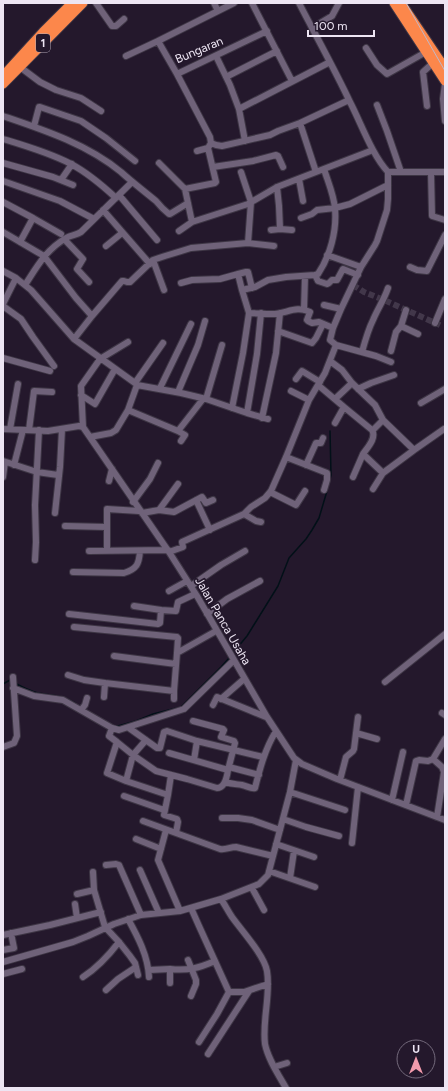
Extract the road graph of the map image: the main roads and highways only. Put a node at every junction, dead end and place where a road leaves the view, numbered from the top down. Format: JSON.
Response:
{"nodes":[{"id":1,"x":72,"y":3,"type":"edge"},
{"id":2,"x":83,"y":3,"type":"edge"},
{"id":3,"x":394,"y":3,"type":"edge"},
{"id":4,"x":401,"y":3,"type":"edge"},
{"id":5,"x":445,"y":68,"type":"edge"},
{"id":6,"x":4,"y":80,"type":"edge"},
{"id":7,"x":445,"y":82,"type":"edge"}],
"edges":[{"from":1,"to":6,"type":"highway","number":"1"},
{"from":2,"to":6,"type":"highway","number":"1"},
{"from":3,"to":7,"type":"highway"},
{"from":4,"to":5,"type":"highway"}]}
